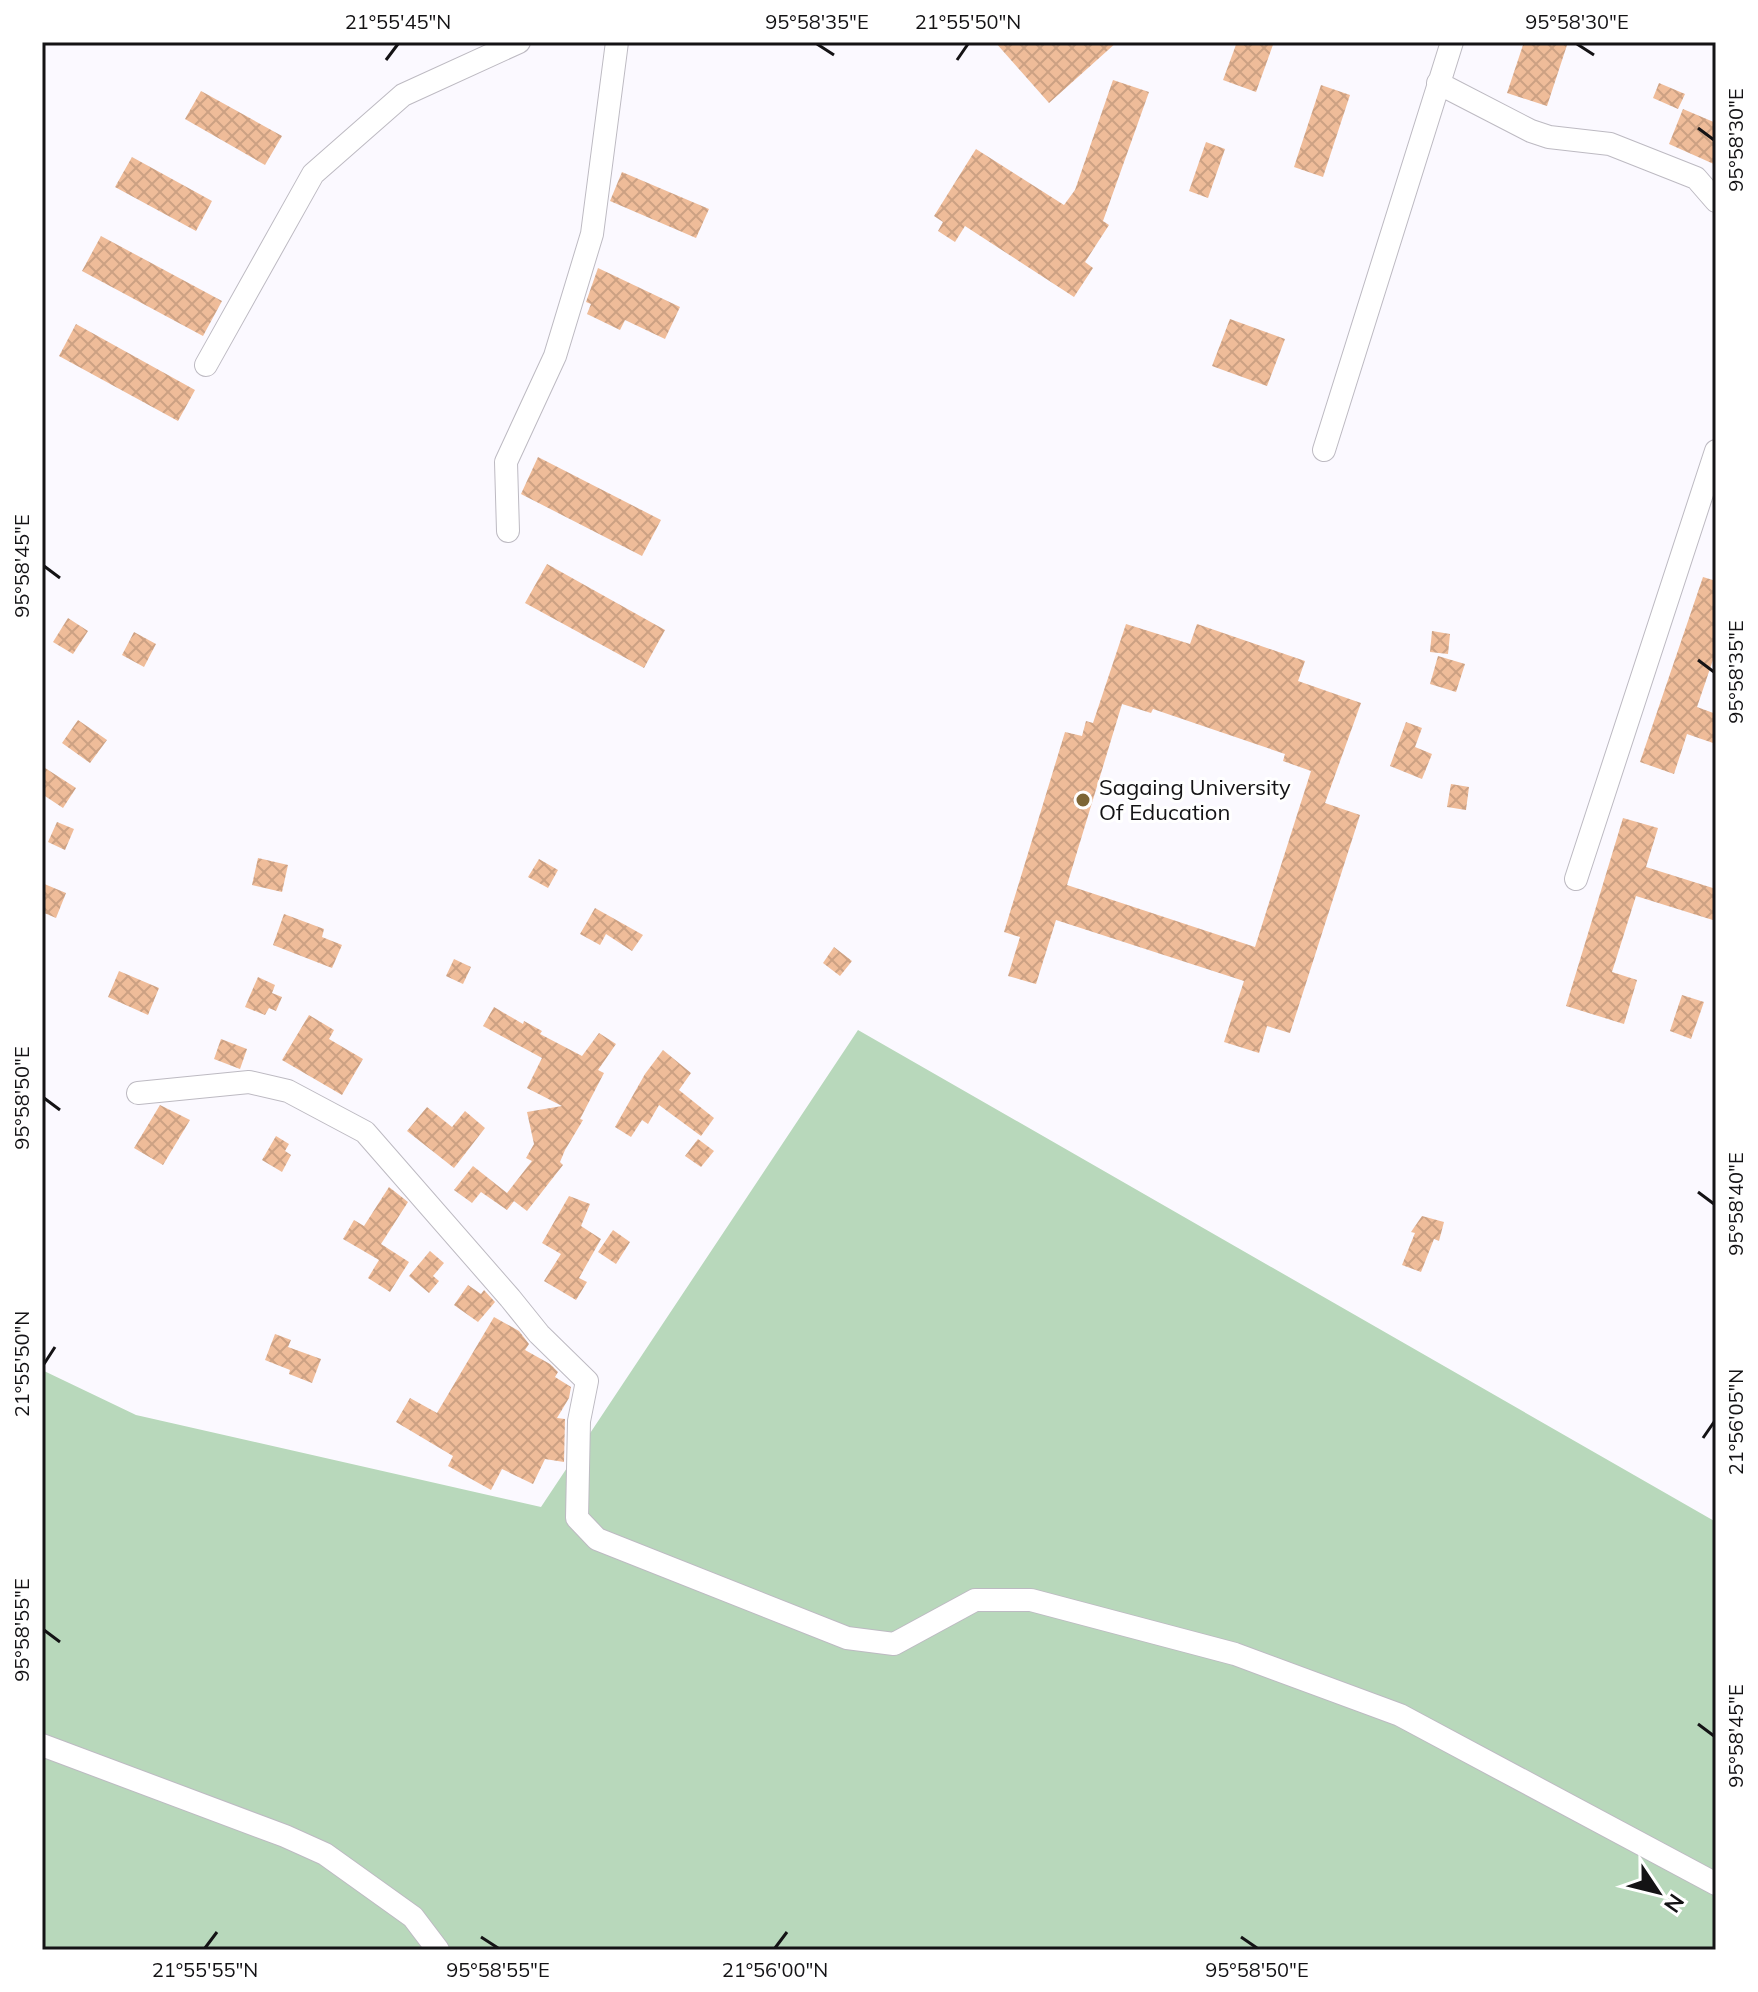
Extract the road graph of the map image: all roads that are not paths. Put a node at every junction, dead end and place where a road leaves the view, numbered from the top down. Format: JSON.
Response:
{"nodes":[{"id":1,"x":519,"y":42,"type":"edge"},
{"id":2,"x":617,"y":42,"type":"edge"},
{"id":3,"x":1452,"y":42,"type":"edge"},
{"id":4,"x":1438,"y":83,"type":"junction"},
{"id":5,"x":1716,"y":201,"type":"edge"},
{"id":6,"x":206,"y":365,"type":"dead end"},
{"id":7,"x":1324,"y":450,"type":"dead end"},
{"id":8,"x":1716,"y":451,"type":"edge"},
{"id":9,"x":508,"y":531,"type":"dead end"},
{"id":10,"x":1576,"y":879,"type":"dead end"},
{"id":11,"x":138,"y":1093,"type":"dead end"},
{"id":12,"x":42,"y":1745,"type":"edge"},
{"id":13,"x":1716,"y":1884,"type":"edge"},
{"id":14,"x":438,"y":1950,"type":"edge"}],
"edges":[{"from":1,"to":6,"type":"street"},
{"from":2,"to":9,"type":"street"},
{"from":3,"to":4,"type":"street"},
{"from":4,"to":5,"type":"street"},
{"from":4,"to":7,"type":"street"},
{"from":8,"to":10,"type":"street"},
{"from":11,"to":13,"type":"street"},
{"from":12,"to":14,"type":"street"}]}
